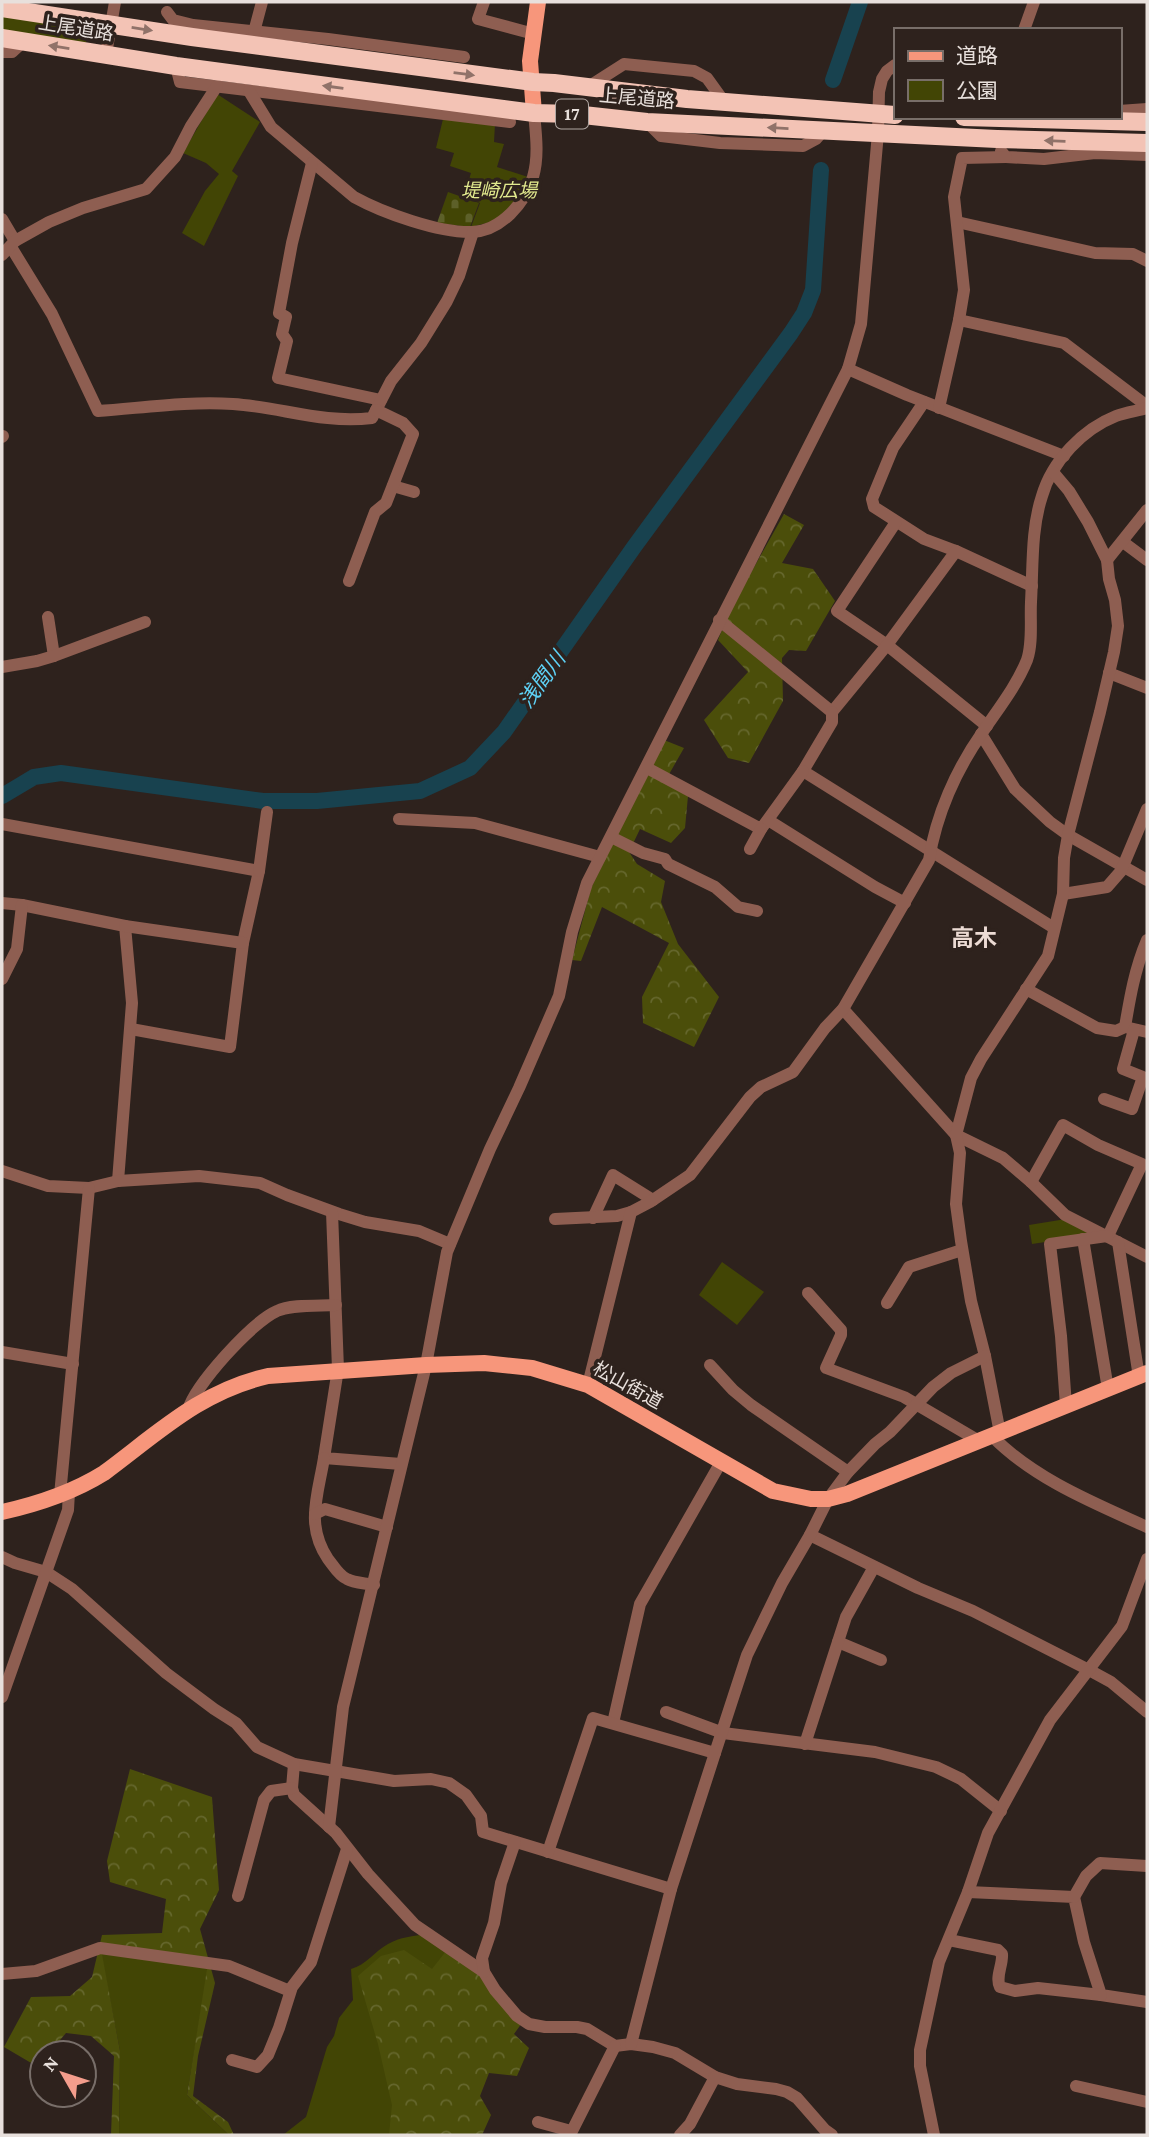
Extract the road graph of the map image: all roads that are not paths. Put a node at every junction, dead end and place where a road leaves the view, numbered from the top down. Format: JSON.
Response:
{"nodes":[{"id":1,"x":115,"y":2,"type":"edge"},
{"id":2,"x":262,"y":2,"type":"edge"},
{"id":3,"x":484,"y":2,"type":"edge"},
{"id":4,"x":538,"y":2,"type":"edge"},
{"id":5,"x":1034,"y":2,"type":"edge"},
{"id":6,"x":2,"y":8,"type":"edge"},
{"id":7,"x":167,"y":12,"type":"dead end"},
{"id":8,"x":111,"y":24,"type":"junction"},
{"id":9,"x":1025,"y":28,"type":"edge"},
{"id":10,"x":192,"y":31,"type":"junction"},
{"id":11,"x":254,"y":32,"type":"junction"},
{"id":12,"x":534,"y":34,"type":"junction"},
{"id":13,"x":2,"y":38,"type":"edge"},
{"id":14,"x":24,"y":41,"type":"junction"},
{"id":15,"x":407,"y":50,"type":"junction"},
{"id":16,"x":2,"y":52,"type":"edge"},
{"id":17,"x":106,"y":54,"type":"junction"},
{"id":18,"x":464,"y":57,"type":"dead end"},
{"id":19,"x":176,"y":66,"type":"junction"},
{"id":20,"x":894,"y":66,"type":"edge"},
{"id":21,"x":414,"y":68,"type":"junction"},
{"id":22,"x":533,"y":82,"type":"junction"},
{"id":23,"x":217,"y":86,"type":"junction"},
{"id":24,"x":588,"y":87,"type":"junction"},
{"id":25,"x":248,"y":91,"type":"junction"},
{"id":26,"x":725,"y":103,"type":"junction"},
{"id":27,"x":1147,"y":109,"type":"edge"},
{"id":28,"x":1121,"y":111,"type":"edge"},
{"id":29,"x":469,"y":112,"type":"junction"},
{"id":30,"x":534,"y":113,"type":"junction"},
{"id":31,"x":1058,"y":119,"type":"edge"},
{"id":32,"x":884,"y":121,"type":"edge"},
{"id":33,"x":510,"y":122,"type":"dead end"},
{"id":34,"x":1147,"y":122,"type":"edge"},
{"id":35,"x":997,"y":139,"type":"junction"},
{"id":36,"x":1147,"y":143,"type":"edge"},
{"id":37,"x":1147,"y":155,"type":"edge"},
{"id":38,"x":1006,"y":157,"type":"junction"},
{"id":39,"x":312,"y":163,"type":"junction"},
{"id":40,"x":2,"y":219,"type":"edge"},
{"id":41,"x":957,"y":222,"type":"junction"},
{"id":42,"x":473,"y":232,"type":"junction"},
{"id":43,"x":9,"y":247,"type":"edge"},
{"id":44,"x":1147,"y":261,"type":"edge"},
{"id":45,"x":959,"y":320,"type":"junction"},
{"id":46,"x":848,"y":369,"type":"junction"},
{"id":47,"x":923,"y":402,"type":"junction"},
{"id":48,"x":378,"y":405,"type":"junction"},
{"id":49,"x":1147,"y":407,"type":"edge"},
{"id":50,"x":939,"y":408,"type":"junction"},
{"id":51,"x":1064,"y":456,"type":"junction"},
{"id":52,"x":1053,"y":472,"type":"junction"},
{"id":53,"x":393,"y":486,"type":"junction"},
{"id":54,"x":414,"y":492,"type":"dead end"},
{"id":55,"x":1147,"y":510,"type":"edge"},
{"id":56,"x":896,"y":522,"type":"junction"},
{"id":57,"x":1123,"y":541,"type":"junction"},
{"id":58,"x":957,"y":551,"type":"junction"},
{"id":59,"x":1107,"y":560,"type":"junction"},
{"id":60,"x":1147,"y":560,"type":"edge"},
{"id":61,"x":349,"y":580,"type":"dead end"},
{"id":62,"x":1032,"y":586,"type":"junction"},
{"id":63,"x":48,"y":617,"type":"dead end"},
{"id":64,"x":719,"y":620,"type":"junction"},
{"id":65,"x":145,"y":622,"type":"dead end"},
{"id":66,"x":887,"y":645,"type":"junction"},
{"id":67,"x":54,"y":656,"type":"junction"},
{"id":68,"x":2,"y":667,"type":"edge"},
{"id":69,"x":1109,"y":673,"type":"junction"},
{"id":70,"x":1147,"y":688,"type":"edge"},
{"id":71,"x":832,"y":712,"type":"junction"},
{"id":72,"x":984,"y":730,"type":"junction"},
{"id":73,"x":647,"y":768,"type":"junction"},
{"id":74,"x":803,"y":771,"type":"junction"},
{"id":75,"x":1147,"y":809,"type":"edge"},
{"id":76,"x":267,"y":812,"type":"dead end"},
{"id":77,"x":398,"y":819,"type":"dead end"},
{"id":78,"x":2,"y":824,"type":"edge"},
{"id":79,"x":765,"y":825,"type":"junction"},
{"id":80,"x":1068,"y":835,"type":"junction"},
{"id":81,"x":611,"y":837,"type":"junction"},
{"id":82,"x":750,"y":849,"type":"dead end"},
{"id":83,"x":930,"y":850,"type":"junction"},
{"id":84,"x":600,"y":857,"type":"junction"},
{"id":85,"x":1122,"y":865,"type":"junction"},
{"id":86,"x":259,"y":872,"type":"junction"},
{"id":87,"x":1147,"y":880,"type":"edge"},
{"id":88,"x":1063,"y":894,"type":"junction"},
{"id":89,"x":2,"y":903,"type":"edge"},
{"id":90,"x":905,"y":903,"type":"junction"},
{"id":91,"x":22,"y":905,"type":"junction"},
{"id":92,"x":757,"y":911,"type":"dead end"},
{"id":93,"x":125,"y":926,"type":"junction"},
{"id":94,"x":1054,"y":928,"type":"junction"},
{"id":95,"x":1147,"y":940,"type":"edge"},
{"id":96,"x":243,"y":943,"type":"junction"},
{"id":97,"x":2,"y":979,"type":"edge"},
{"id":98,"x":1026,"y":989,"type":"junction"},
{"id":99,"x":843,"y":1009,"type":"junction"},
{"id":100,"x":131,"y":1029,"type":"junction"},
{"id":101,"x":1135,"y":1030,"type":"edge"},
{"id":102,"x":1104,"y":1099,"type":"dead end"},
{"id":103,"x":956,"y":1135,"type":"junction"},
{"id":104,"x":1145,"y":1165,"type":"edge"},
{"id":105,"x":2,"y":1171,"type":"edge"},
{"id":106,"x":118,"y":1181,"type":"junction"},
{"id":107,"x":1031,"y":1182,"type":"junction"},
{"id":108,"x":89,"y":1188,"type":"junction"},
{"id":109,"x":653,"y":1200,"type":"junction"},
{"id":110,"x":332,"y":1212,"type":"junction"},
{"id":111,"x":631,"y":1212,"type":"junction"},
{"id":112,"x":593,"y":1218,"type":"junction"},
{"id":113,"x":555,"y":1219,"type":"dead end"},
{"id":114,"x":1111,"y":1238,"type":"junction"},
{"id":115,"x":1083,"y":1239,"type":"junction"},
{"id":116,"x":450,"y":1244,"type":"junction"},
{"id":117,"x":962,"y":1250,"type":"junction"},
{"id":118,"x":1147,"y":1257,"type":"edge"},
{"id":119,"x":807,"y":1293,"type":"dead end"},
{"id":120,"x":887,"y":1303,"type":"dead end"},
{"id":121,"x":336,"y":1305,"type":"junction"},
{"id":122,"x":2,"y":1352,"type":"edge"},
{"id":123,"x":985,"y":1356,"type":"junction"},
{"id":124,"x":74,"y":1364,"type":"junction"},
{"id":125,"x":426,"y":1364,"type":"junction"},
{"id":126,"x":710,"y":1365,"type":"dead end"},
{"id":127,"x":338,"y":1369,"type":"junction"},
{"id":128,"x":1143,"y":1375,"type":"edge"},
{"id":129,"x":589,"y":1384,"type":"junction"},
{"id":130,"x":1108,"y":1389,"type":"junction"},
{"id":131,"x":916,"y":1403,"type":"junction"},
{"id":132,"x":1066,"y":1406,"type":"junction"},
{"id":133,"x":188,"y":1410,"type":"junction"},
{"id":134,"x":990,"y":1437,"type":"junction"},
{"id":135,"x":324,"y":1458,"type":"junction"},
{"id":136,"x":721,"y":1462,"type":"junction"},
{"id":137,"x":401,"y":1464,"type":"junction"},
{"id":138,"x":848,"y":1472,"type":"junction"},
{"id":139,"x":64,"y":1494,"type":"junction"},
{"id":140,"x":828,"y":1499,"type":"junction"},
{"id":141,"x":2,"y":1512,"type":"edge"},
{"id":142,"x":315,"y":1514,"type":"junction"},
{"id":143,"x":387,"y":1527,"type":"junction"},
{"id":144,"x":1147,"y":1528,"type":"edge"},
{"id":145,"x":810,"y":1535,"type":"junction"},
{"id":146,"x":2,"y":1557,"type":"edge"},
{"id":147,"x":1147,"y":1559,"type":"edge"},
{"id":148,"x":874,"y":1567,"type":"junction"},
{"id":149,"x":46,"y":1572,"type":"junction"},
{"id":150,"x":374,"y":1585,"type":"junction"},
{"id":151,"x":838,"y":1642,"type":"junction"},
{"id":152,"x":881,"y":1660,"type":"dead end"},
{"id":153,"x":1089,"y":1670,"type":"junction"},
{"id":154,"x":2,"y":1697,"type":"edge"},
{"id":155,"x":1147,"y":1711,"type":"edge"},
{"id":156,"x":666,"y":1712,"type":"dead end"},
{"id":157,"x":613,"y":1723,"type":"junction"},
{"id":158,"x":723,"y":1733,"type":"junction"},
{"id":159,"x":805,"y":1744,"type":"junction"},
{"id":160,"x":715,"y":1753,"type":"junction"},
{"id":161,"x":294,"y":1764,"type":"junction"},
{"id":162,"x":337,"y":1771,"type":"junction"},
{"id":163,"x":292,"y":1788,"type":"junction"},
{"id":164,"x":1001,"y":1811,"type":"junction"},
{"id":165,"x":329,"y":1827,"type":"junction"},
{"id":166,"x":514,"y":1842,"type":"junction"},
{"id":167,"x":347,"y":1849,"type":"junction"},
{"id":168,"x":548,"y":1852,"type":"junction"},
{"id":169,"x":1147,"y":1866,"type":"edge"},
{"id":170,"x":671,"y":1889,"type":"junction"},
{"id":171,"x":968,"y":1892,"type":"junction"},
{"id":172,"x":238,"y":1896,"type":"dead end"},
{"id":173,"x":1074,"y":1897,"type":"junction"},
{"id":174,"x":949,"y":1940,"type":"junction"},
{"id":175,"x":484,"y":1972,"type":"junction"},
{"id":176,"x":2,"y":1974,"type":"edge"},
{"id":177,"x":290,"y":1992,"type":"junction"},
{"id":178,"x":1101,"y":1995,"type":"junction"},
{"id":179,"x":1147,"y":2001,"type":"edge"},
{"id":180,"x":631,"y":2044,"type":"junction"},
{"id":181,"x":615,"y":2046,"type":"junction"},
{"id":182,"x":232,"y":2060,"type":"dead end"},
{"id":183,"x":715,"y":2077,"type":"junction"},
{"id":184,"x":1076,"y":2086,"type":"dead end"},
{"id":185,"x":1147,"y":2102,"type":"edge"},
{"id":186,"x":538,"y":2122,"type":"dead end"},
{"id":187,"x":570,"y":2133,"type":"edge"},
{"id":188,"x":826,"y":2134,"type":"edge"},
{"id":189,"x":680,"y":2135,"type":"edge"},
{"id":190,"x":934,"y":2135,"type":"edge"}],
"edges":[{"from":1,"to":8,"type":"street"},
{"from":2,"to":11,"type":"street"},
{"from":3,"to":12,"type":"street"},
{"from":4,"to":12,"type":"main road"},
{"from":5,"to":9,"type":"street"},
{"from":6,"to":8,"type":"highway","name":"上尾道路","number":"17"},
{"from":7,"to":10,"type":"street"},
{"from":8,"to":10,"type":"highway","name":"上尾道路","number":"17","one_way":true},
{"from":8,"to":17,"type":"street"},
{"from":10,"to":11,"type":"street"},
{"from":10,"to":21,"type":"highway","name":"上尾道路","number":"17"},
{"from":11,"to":15,"type":"street"},
{"from":12,"to":22,"type":"main road"},
{"from":13,"to":14,"type":"highway","name":"上尾道路","number":"17"},
{"from":14,"to":16,"type":"street"},
{"from":17,"to":14,"type":"highway","name":"上尾道路","number":"17","one_way":true},
{"from":15,"to":18,"type":"street"},
{"from":15,"to":21,"type":"street"},
{"from":17,"to":19,"type":"highway","name":"上尾道路","number":"17"},
{"from":19,"to":23,"type":"street"},
{"from":29,"to":19,"type":"highway","name":"上尾道路","number":"17","one_way":true},
{"from":20,"to":32,"type":"street"},
{"from":21,"to":22,"type":"highway","name":"上尾道路","number":"17","one_way":true},
{"from":22,"to":24,"type":"highway","name":"上尾道路","number":"17"},
{"from":22,"to":30,"type":"main road"},
{"from":23,"to":25,"type":"street"},
{"from":23,"to":43,"type":"street"},
{"from":24,"to":26,"type":"highway","name":"上尾道路","number":"17"},
{"from":24,"to":26,"type":"street"},
{"from":25,"to":29,"type":"street"},
{"from":25,"to":39,"type":"street"},
{"from":26,"to":32,"type":"highway","name":"上尾道路","number":"17"},
{"from":27,"to":28,"type":"street"},
{"from":29,"to":30,"type":"highway","name":"上尾道路","number":"17"},
{"from":29,"to":33,"type":"street"},
{"from":30,"to":32,"type":"highway","name":"上尾道路","number":"17"},
{"from":30,"to":42,"type":"street"},
{"from":31,"to":34,"type":"highway"},
{"from":32,"to":35,"type":"highway","name":"上尾道路","number":"17"},
{"from":32,"to":46,"type":"street"},
{"from":36,"to":35,"type":"highway","name":"上尾道路","number":"17","one_way":true},
{"from":35,"to":38,"type":"street"},
{"from":37,"to":38,"type":"street"},
{"from":38,"to":41,"type":"street"},
{"from":39,"to":42,"type":"street"},
{"from":39,"to":48,"type":"street"},
{"from":40,"to":43,"type":"street"},
{"from":41,"to":44,"type":"street"},
{"from":41,"to":45,"type":"street"},
{"from":42,"to":48,"type":"street"},
{"from":43,"to":48,"type":"street"},
{"from":45,"to":49,"type":"street"},
{"from":45,"to":50,"type":"street"},
{"from":46,"to":47,"type":"street"},
{"from":46,"to":64,"type":"street"},
{"from":47,"to":50,"type":"street"},
{"from":47,"to":56,"type":"street"},
{"from":48,"to":53,"type":"street"},
{"from":49,"to":51,"type":"street"},
{"from":50,"to":51,"type":"street"},
{"from":51,"to":52,"type":"street"},
{"from":52,"to":59,"type":"street"},
{"from":52,"to":62,"type":"street"},
{"from":53,"to":54,"type":"street"},
{"from":53,"to":61,"type":"street"},
{"from":55,"to":57,"type":"street"},
{"from":56,"to":58,"type":"street"},
{"from":56,"to":66,"type":"street"},
{"from":57,"to":59,"type":"street"},
{"from":57,"to":60,"type":"street"},
{"from":58,"to":62,"type":"street"},
{"from":58,"to":66,"type":"street"},
{"from":59,"to":69,"type":"street"},
{"from":62,"to":72,"type":"street"},
{"from":63,"to":67,"type":"street"},
{"from":64,"to":71,"type":"street"},
{"from":64,"to":73,"type":"street"},
{"from":65,"to":67,"type":"street"},
{"from":66,"to":71,"type":"street"},
{"from":66,"to":72,"type":"street"},
{"from":67,"to":68,"type":"street"},
{"from":69,"to":70,"type":"street"},
{"from":69,"to":80,"type":"street"},
{"from":71,"to":74,"type":"street"},
{"from":72,"to":80,"type":"street"},
{"from":72,"to":83,"type":"street"},
{"from":73,"to":79,"type":"street"},
{"from":73,"to":81,"type":"street"},
{"from":74,"to":79,"type":"street"},
{"from":74,"to":83,"type":"street"},
{"from":75,"to":85,"type":"street"},
{"from":76,"to":86,"type":"street"},
{"from":77,"to":84,"type":"street"},
{"from":78,"to":86,"type":"street"},
{"from":79,"to":82,"type":"street"},
{"from":79,"to":90,"type":"street"},
{"from":80,"to":85,"type":"street"},
{"from":80,"to":88,"type":"street"},
{"from":81,"to":84,"type":"street"},
{"from":81,"to":92,"type":"street"},
{"from":83,"to":90,"type":"street"},
{"from":83,"to":94,"type":"street"},
{"from":84,"to":116,"type":"street"},
{"from":85,"to":87,"type":"street"},
{"from":85,"to":88,"type":"street"},
{"from":86,"to":96,"type":"street"},
{"from":88,"to":94,"type":"street"},
{"from":89,"to":91,"type":"street"},
{"from":90,"to":99,"type":"street"},
{"from":91,"to":93,"type":"street"},
{"from":91,"to":97,"type":"street"},
{"from":93,"to":96,"type":"street"},
{"from":93,"to":100,"type":"street"},
{"from":94,"to":98,"type":"street"},
{"from":95,"to":101,"type":"street"},
{"from":96,"to":100,"type":"street"},
{"from":98,"to":101,"type":"street"},
{"from":98,"to":103,"type":"street"},
{"from":99,"to":103,"type":"street"},
{"from":99,"to":109,"type":"street"},
{"from":100,"to":106,"type":"street"},
{"from":101,"to":102,"type":"street"},
{"from":103,"to":107,"type":"street"},
{"from":103,"to":117,"type":"street"},
{"from":104,"to":107,"type":"street"},
{"from":104,"to":114,"type":"street"},
{"from":105,"to":108,"type":"street"},
{"from":106,"to":108,"type":"street"},
{"from":106,"to":110,"type":"street"},
{"from":107,"to":114,"type":"street"},
{"from":108,"to":124,"type":"street"},
{"from":109,"to":111,"type":"street"},
{"from":109,"to":112,"type":"street"},
{"from":110,"to":116,"type":"street"},
{"from":110,"to":121,"type":"street"},
{"from":111,"to":112,"type":"street"},
{"from":111,"to":129,"type":"street"},
{"from":112,"to":113,"type":"street"},
{"from":114,"to":115,"type":"street"},
{"from":114,"to":118,"type":"street"},
{"from":114,"to":128,"type":"street"},
{"from":115,"to":130,"type":"street"},
{"from":115,"to":132,"type":"street"},
{"from":116,"to":125,"type":"street"},
{"from":117,"to":120,"type":"street"},
{"from":117,"to":123,"type":"street"},
{"from":119,"to":131,"type":"street"},
{"from":121,"to":127,"type":"street"},
{"from":121,"to":133,"type":"street"},
{"from":122,"to":124,"type":"street"},
{"from":123,"to":131,"type":"street"},
{"from":123,"to":134,"type":"street"},
{"from":124,"to":139,"type":"street"},
{"from":125,"to":127,"type":"main road","name":"松山街道"},
{"from":125,"to":129,"type":"main road","name":"松山街道"},
{"from":125,"to":137,"type":"street"},
{"from":126,"to":138,"type":"street"},
{"from":127,"to":133,"type":"main road","name":"松山街道"},
{"from":127,"to":135,"type":"street"},
{"from":128,"to":130,"type":"main road","name":"松山街道"},
{"from":129,"to":136,"type":"main road","name":"松山街道"},
{"from":130,"to":132,"type":"main road","name":"松山街道"},
{"from":131,"to":134,"type":"street"},
{"from":131,"to":138,"type":"street"},
{"from":132,"to":134,"type":"main road","name":"松山街道"},
{"from":133,"to":139,"type":"main road","name":"松山街道"},
{"from":134,"to":140,"type":"main road","name":"松山街道"},
{"from":134,"to":144,"type":"street"},
{"from":135,"to":137,"type":"street"},
{"from":135,"to":142,"type":"street"},
{"from":136,"to":140,"type":"main road","name":"松山街道"},
{"from":136,"to":157,"type":"street"},
{"from":137,"to":143,"type":"street"},
{"from":138,"to":140,"type":"street"},
{"from":139,"to":141,"type":"main road","name":"松山街道"},
{"from":139,"to":149,"type":"street"},
{"from":140,"to":145,"type":"street"},
{"from":142,"to":143,"type":"street"},
{"from":142,"to":150,"type":"street"},
{"from":143,"to":150,"type":"street"},
{"from":145,"to":148,"type":"street"},
{"from":145,"to":158,"type":"street"},
{"from":146,"to":149,"type":"street"},
{"from":147,"to":153,"type":"street"},
{"from":148,"to":151,"type":"street"},
{"from":148,"to":153,"type":"street"},
{"from":149,"to":154,"type":"street"},
{"from":149,"to":161,"type":"street"},
{"from":150,"to":162,"type":"street"},
{"from":151,"to":152,"type":"street"},
{"from":151,"to":159,"type":"street"},
{"from":153,"to":155,"type":"street"},
{"from":153,"to":164,"type":"street"},
{"from":156,"to":158,"type":"street"},
{"from":157,"to":160,"type":"street"},
{"from":157,"to":168,"type":"street"},
{"from":158,"to":159,"type":"street"},
{"from":158,"to":160,"type":"street"},
{"from":159,"to":164,"type":"street"},
{"from":160,"to":170,"type":"street"},
{"from":161,"to":162,"type":"street"},
{"from":161,"to":163,"type":"street"},
{"from":162,"to":165,"type":"street"},
{"from":162,"to":166,"type":"street"},
{"from":163,"to":165,"type":"street"},
{"from":163,"to":172,"type":"street"},
{"from":164,"to":171,"type":"street"},
{"from":165,"to":167,"type":"street"},
{"from":166,"to":168,"type":"street"},
{"from":166,"to":175,"type":"street"},
{"from":167,"to":175,"type":"street"},
{"from":167,"to":177,"type":"street"},
{"from":168,"to":170,"type":"street"},
{"from":169,"to":173,"type":"street"},
{"from":170,"to":180,"type":"street"},
{"from":171,"to":173,"type":"street"},
{"from":171,"to":174,"type":"street"},
{"from":173,"to":178,"type":"street"},
{"from":174,"to":178,"type":"street"},
{"from":174,"to":190,"type":"street"},
{"from":175,"to":181,"type":"street"},
{"from":176,"to":177,"type":"street"},
{"from":177,"to":182,"type":"street"},
{"from":178,"to":179,"type":"street"},
{"from":180,"to":181,"type":"street"},
{"from":180,"to":183,"type":"street"},
{"from":181,"to":187,"type":"street"},
{"from":183,"to":188,"type":"street"},
{"from":183,"to":189,"type":"street"},
{"from":184,"to":185,"type":"street"},
{"from":186,"to":187,"type":"street"}]}
